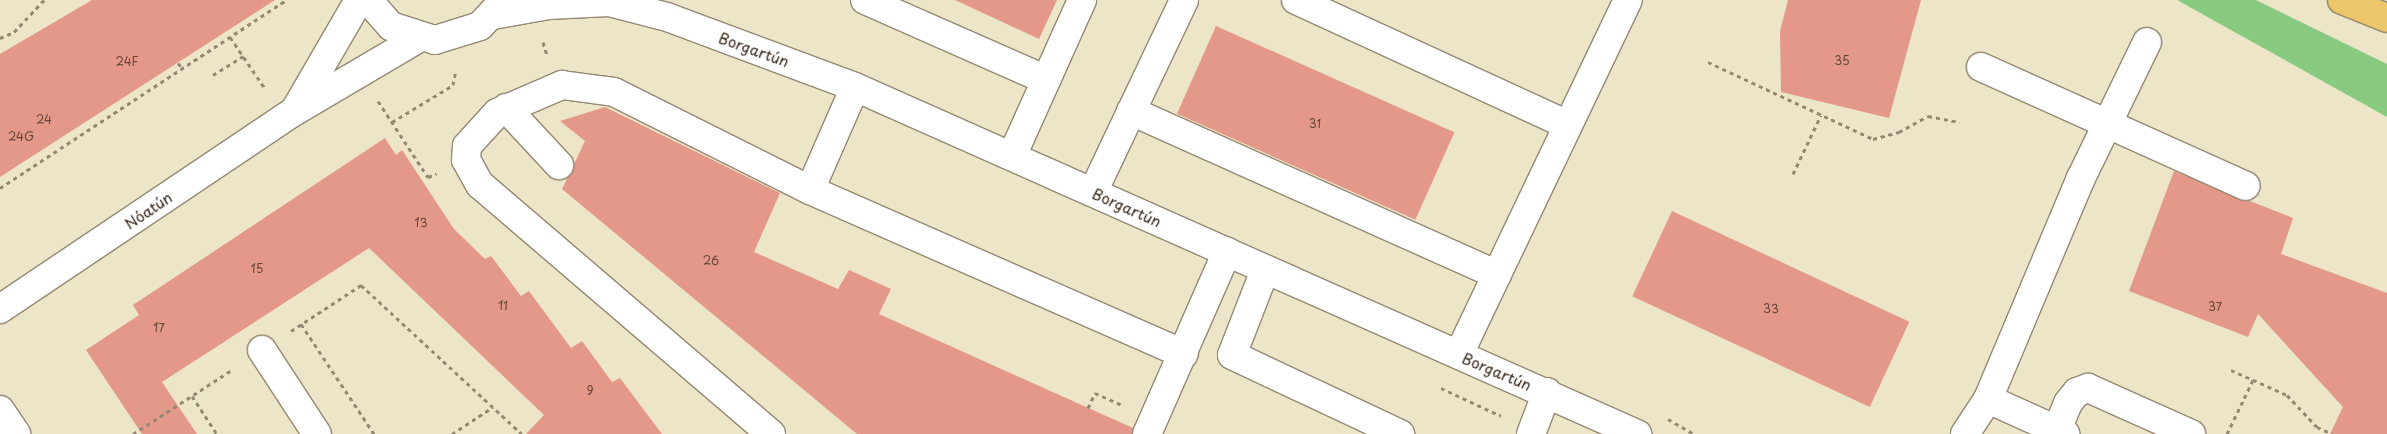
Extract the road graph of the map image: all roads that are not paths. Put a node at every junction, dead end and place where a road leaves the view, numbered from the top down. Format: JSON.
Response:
{"nodes":[{"id":1,"x":359,"y":0,"type":"edge"},
{"id":2,"x":368,"y":0,"type":"edge"},
{"id":3,"x":865,"y":0,"type":"edge"},
{"id":4,"x":1082,"y":0,"type":"edge"},
{"id":5,"x":1184,"y":0,"type":"edge"},
{"id":6,"x":1296,"y":0,"type":"edge"},
{"id":7,"x":1628,"y":0,"type":"edge"},
{"id":8,"x":2342,"y":0,"type":"edge"},
{"id":9,"x":607,"y":1,"type":"edge"},
{"id":10,"x":498,"y":8,"type":"edge"},
{"id":11,"x":670,"y":8,"type":"edge"},
{"id":12,"x":2387,"y":18,"type":"edge"},
{"id":13,"x":419,"y":38,"type":"junction"},
{"id":14,"x":2147,"y":42,"type":"dead end"},
{"id":15,"x":1981,"y":67,"type":"dead end"},
{"id":16,"x":1046,"y":80,"type":"junction"},
{"id":17,"x":855,"y":87,"type":"junction"},
{"id":18,"x":506,"y":108,"type":"junction"},
{"id":19,"x":295,"y":111,"type":"junction"},
{"id":20,"x":1131,"y":111,"type":"junction"},
{"id":21,"x":2107,"y":124,"type":"junction"},
{"id":22,"x":1568,"y":125,"type":"junction"},
{"id":23,"x":1012,"y":156,"type":"junction"},
{"id":24,"x":560,"y":164,"type":"dead end"},
{"id":25,"x":2246,"y":186,"type":"dead end"},
{"id":26,"x":810,"y":190,"type":"junction"},
{"id":27,"x":1093,"y":192,"type":"junction"},
{"id":28,"x":1226,"y":252,"type":"junction"},
{"id":29,"x":1265,"y":270,"type":"junction"},
{"id":30,"x":1497,"y":274,"type":"junction"},
{"id":31,"x":0,"y":309,"type":"edge"},
{"id":32,"x":262,"y":350,"type":"road end"},
{"id":33,"x":1184,"y":354,"type":"junction"},
{"id":34,"x":1459,"y":354,"type":"junction"},
{"id":35,"x":1547,"y":392,"type":"junction"},
{"id":36,"x":1988,"y":399,"type":"junction"},
{"id":37,"x":0,"y":410,"type":"edge"},
{"id":38,"x":1150,"y":426,"type":"edge"},
{"id":39,"x":2175,"y":430,"type":"edge"},
{"id":40,"x":2058,"y":432,"type":"edge"},
{"id":41,"x":16,"y":434,"type":"edge"},
{"id":42,"x":317,"y":434,"type":"edge"},
{"id":43,"x":771,"y":434,"type":"edge"},
{"id":44,"x":1400,"y":434,"type":"edge"},
{"id":45,"x":1531,"y":434,"type":"edge"},
{"id":46,"x":1637,"y":434,"type":"edge"},
{"id":47,"x":1965,"y":434,"type":"edge"},
{"id":48,"x":1984,"y":434,"type":"edge"}],
"edges":[{"from":1,"to":19,"type":"street","name":"Nóatún"},
{"from":2,"to":13,"type":"street","name":"Borgartún"},
{"from":3,"to":16,"type":"street"},
{"from":4,"to":16,"type":"street"},
{"from":5,"to":20,"type":"street"},
{"from":6,"to":22,"type":"street"},
{"from":7,"to":22,"type":"street"},
{"from":8,"to":12,"type":"main road"},
{"from":9,"to":10,"type":"street","name":"Borgartún"},
{"from":9,"to":11,"type":"street","name":"Borgartún"},
{"from":10,"to":13,"type":"street","name":"Borgartún"},
{"from":11,"to":17,"type":"street","name":"Borgartún"},
{"from":13,"to":19,"type":"street","name":"Nóatún"},
{"from":14,"to":21,"type":"street"},
{"from":15,"to":21,"type":"street"},
{"from":16,"to":23,"type":"street"},
{"from":17,"to":23,"type":"street","name":"Borgartún"},
{"from":17,"to":26,"type":"street"},
{"from":18,"to":24,"type":"street"},
{"from":18,"to":26,"type":"street"},
{"from":18,"to":43,"type":"street"},
{"from":19,"to":31,"type":"street","name":"Nóatún"},
{"from":20,"to":27,"type":"street"},
{"from":20,"to":30,"type":"street"},
{"from":21,"to":25,"type":"street"},
{"from":21,"to":36,"type":"street"},
{"from":22,"to":30,"type":"street"},
{"from":23,"to":27,"type":"street","name":"Borgartún"},
{"from":26,"to":33,"type":"street"},
{"from":27,"to":28,"type":"street","name":"Borgartún"},
{"from":28,"to":29,"type":"street","name":"Borgartún"},
{"from":28,"to":33,"type":"street"},
{"from":29,"to":34,"type":"street","name":"Borgartún"},
{"from":29,"to":44,"type":"street"},
{"from":30,"to":34,"type":"street"},
{"from":32,"to":42,"type":"street"},
{"from":33,"to":38,"type":"street"},
{"from":34,"to":35,"type":"street","name":"Borgartún"},
{"from":35,"to":45,"type":"street"},
{"from":35,"to":46,"type":"street","name":"Borgartún"},
{"from":36,"to":40,"type":"street"},
{"from":36,"to":47,"type":"street"},
{"from":36,"to":48,"type":"street"},
{"from":37,"to":41,"type":"street"},
{"from":39,"to":40,"type":"street"}]}
